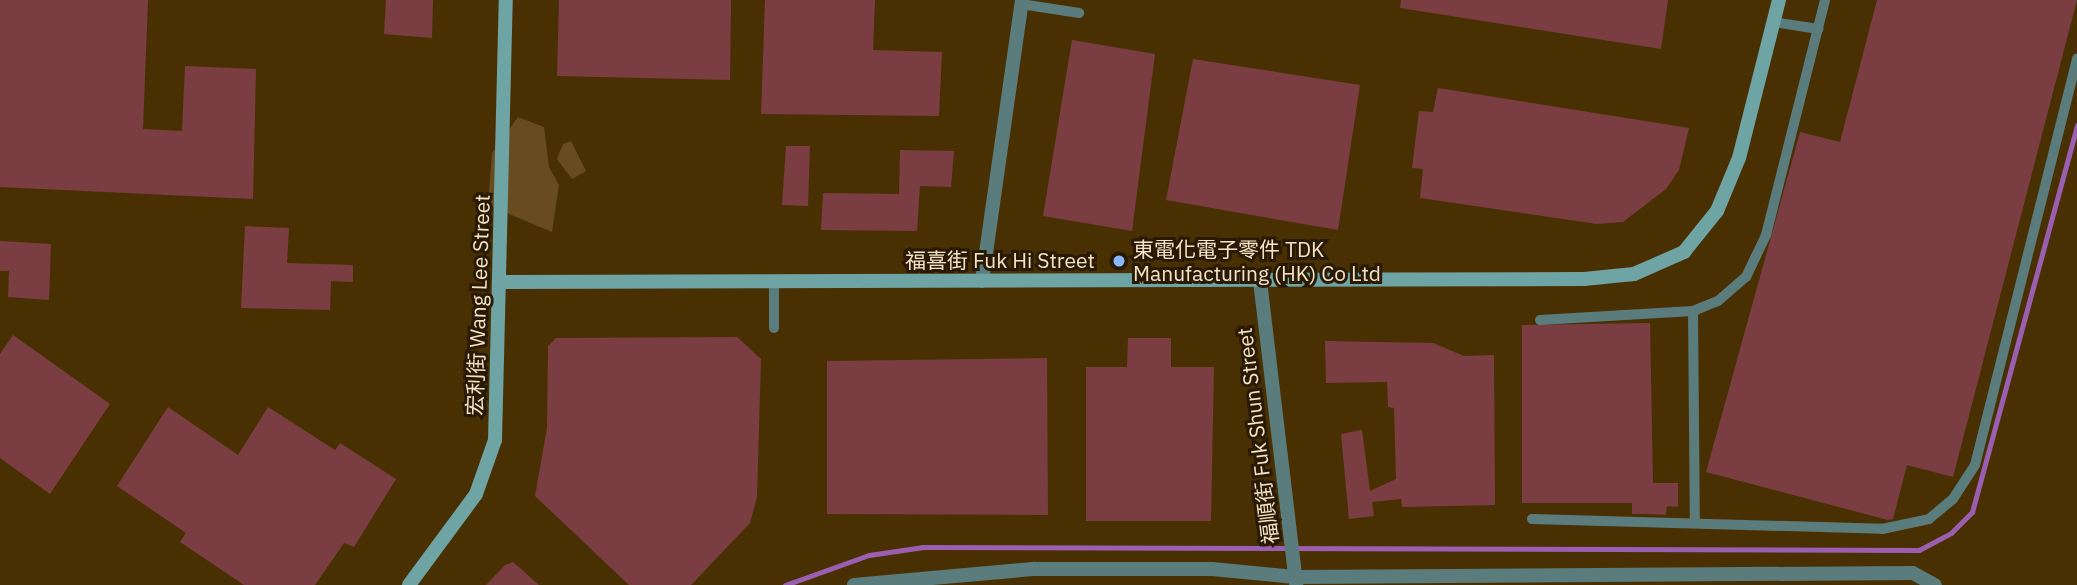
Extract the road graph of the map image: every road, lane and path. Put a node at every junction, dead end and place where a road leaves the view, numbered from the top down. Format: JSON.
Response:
{"nodes":[{"id":1,"x":506,"y":0,"type":"edge"},
{"id":2,"x":1779,"y":0,"type":"edge"},
{"id":3,"x":1825,"y":0,"type":"edge"},
{"id":4,"x":1021,"y":2,"type":"edge"},
{"id":5,"x":1079,"y":13,"type":"dead end"},
{"id":6,"x":1773,"y":22,"type":"junction"},
{"id":7,"x":1818,"y":29,"type":"junction"},
{"id":8,"x":2077,"y":59,"type":"edge"},
{"id":9,"x":774,"y":281,"type":"junction"},
{"id":10,"x":982,"y":281,"type":"junction"},
{"id":11,"x":1260,"y":281,"type":"junction"},
{"id":12,"x":500,"y":282,"type":"junction"},
{"id":13,"x":1693,"y":310,"type":"junction"},
{"id":14,"x":1540,"y":320,"type":"dead end"},
{"id":15,"x":774,"y":328,"type":"dead end"},
{"id":16,"x":1532,"y":519,"type":"dead end"},
{"id":17,"x":1695,"y":523,"type":"junction"},
{"id":18,"x":1035,"y":569,"type":"junction"},
{"id":19,"x":1295,"y":576,"type":"edge"},
{"id":20,"x":995,"y":578,"type":"edge"},
{"id":21,"x":1799,"y":579,"type":"edge"},
{"id":22,"x":1598,"y":580,"type":"edge"},
{"id":23,"x":409,"y":585,"type":"edge"},
{"id":24,"x":854,"y":585,"type":"edge"},
{"id":25,"x":1041,"y":585,"type":"edge"},
{"id":26,"x":1936,"y":585,"type":"edge"}],
"edges":[{"from":1,"to":12,"type":"street","name":"宏利街 Wang Lee Street"},
{"from":2,"to":6,"type":"street","name":"福喜街 Fuk Hi Street"},
{"from":3,"to":7,"type":"lane"},
{"from":4,"to":5,"type":"lane"},
{"from":4,"to":10,"type":"street"},
{"from":6,"to":7,"type":"lane"},
{"from":6,"to":11,"type":"street","name":"福喜街 Fuk Hi Street"},
{"from":7,"to":13,"type":"lane"},
{"from":8,"to":17,"type":"lane"},
{"from":9,"to":10,"type":"street","name":"福喜街 Fuk Hi Street"},
{"from":9,"to":12,"type":"street","name":"福喜街 Fuk Hi Street"},
{"from":9,"to":15,"type":"lane"},
{"from":10,"to":11,"type":"street","name":"福喜街 Fuk Hi Street"},
{"from":11,"to":19,"type":"street","name":"福順街 Fuk Shun Street"},
{"from":12,"to":23,"type":"street","name":"宏利街 Wang Lee Street"},
{"from":13,"to":14,"type":"lane"},
{"from":13,"to":17,"type":"lane"},
{"from":16,"to":17,"type":"lane"},
{"from":18,"to":19,"type":"street"},
{"from":18,"to":20,"type":"street"},
{"from":18,"to":25,"type":"street"},
{"from":19,"to":22,"type":"street"},
{"from":20,"to":24,"type":"street"},
{"from":21,"to":22,"type":"street"},
{"from":21,"to":26,"type":"street"}]}
